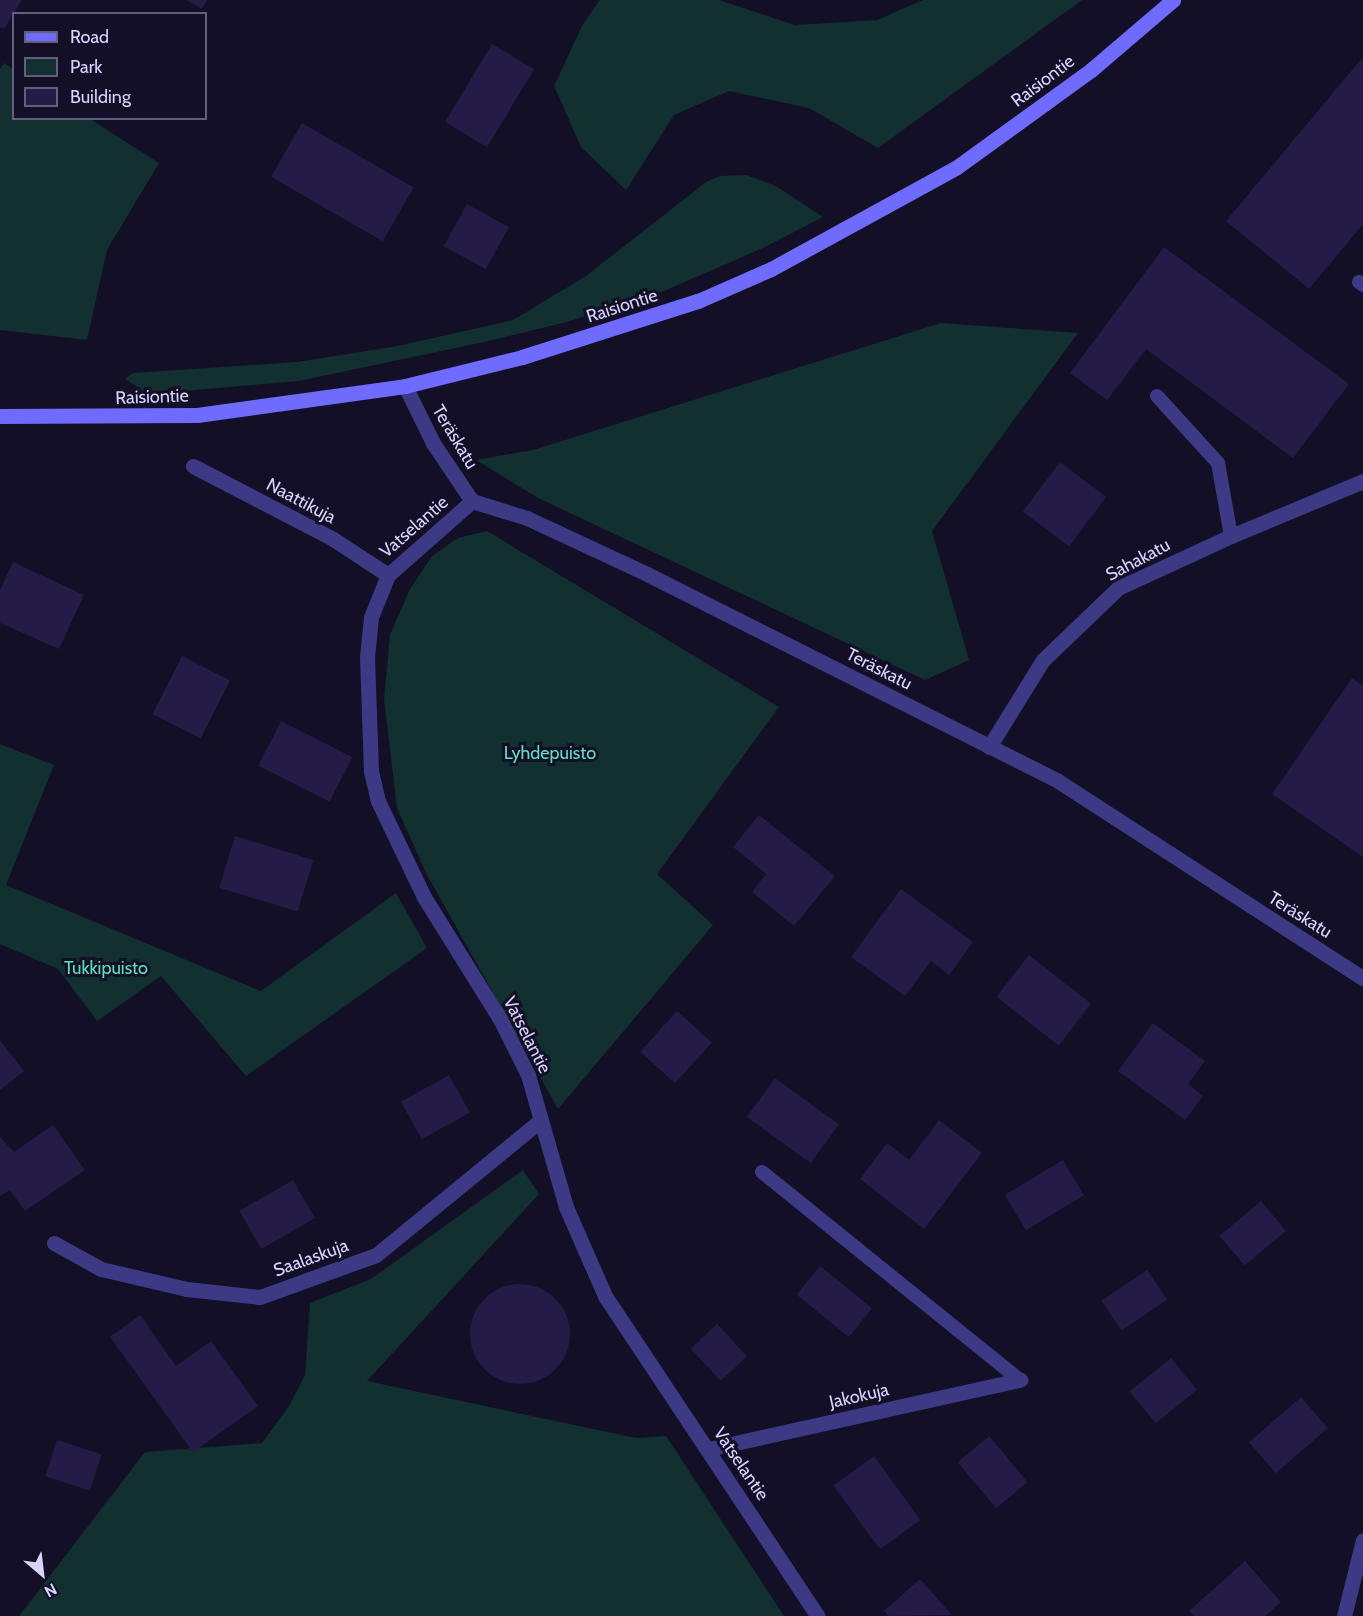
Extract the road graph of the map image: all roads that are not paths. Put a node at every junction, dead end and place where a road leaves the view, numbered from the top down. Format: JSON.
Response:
{"nodes":[{"id":1,"x":1173,"y":0,"type":"edge"},
{"id":2,"x":405,"y":386,"type":"junction"},
{"id":3,"x":1157,"y":396,"type":"dead end"},
{"id":4,"x":0,"y":416,"type":"edge"},
{"id":5,"x":193,"y":466,"type":"dead end"},
{"id":6,"x":1363,"y":481,"type":"edge"},
{"id":7,"x":472,"y":501,"type":"junction"},
{"id":8,"x":1231,"y":536,"type":"junction"},
{"id":9,"x":388,"y":575,"type":"junction"},
{"id":10,"x":989,"y":747,"type":"junction"},
{"id":11,"x":1363,"y":978,"type":"edge"},
{"id":12,"x":542,"y":1120,"type":"junction"},
{"id":13,"x":762,"y":1172,"type":"dead end"},
{"id":14,"x":54,"y":1244,"type":"dead end"},
{"id":15,"x":1020,"y":1380,"type":"joint"},
{"id":16,"x":708,"y":1449,"type":"junction"},
{"id":17,"x":1363,"y":1540,"type":"edge"},
{"id":18,"x":818,"y":1616,"type":"edge"},
{"id":19,"x":1344,"y":1616,"type":"edge"}],
"edges":[{"from":1,"to":2,"type":"main road","name":"Raisiontie"},
{"from":2,"to":4,"type":"main road","name":"Raisiontie"},
{"from":2,"to":7,"type":"street","name":"Teräskatu"},
{"from":3,"to":8,"type":"lane"},
{"from":5,"to":9,"type":"street","name":"Naattikuja"},
{"from":6,"to":8,"type":"street","name":"Sahakatu"},
{"from":7,"to":9,"type":"street","name":"Vatselantie"},
{"from":7,"to":10,"type":"street","name":"Teräskatu"},
{"from":8,"to":10,"type":"street","name":"Sahakatu"},
{"from":9,"to":12,"type":"street","name":"Vatselantie"},
{"from":10,"to":11,"type":"street","name":"Teräskatu"},
{"from":12,"to":14,"type":"street","name":"Saalaskuja"},
{"from":12,"to":16,"type":"street","name":"Vatselantie"},
{"from":13,"to":15,"type":"lane"},
{"from":15,"to":16,"type":"street","name":"Jakokuja"},
{"from":16,"to":18,"type":"street","name":"Vatselantie"},
{"from":17,"to":19,"type":"street"}]}
